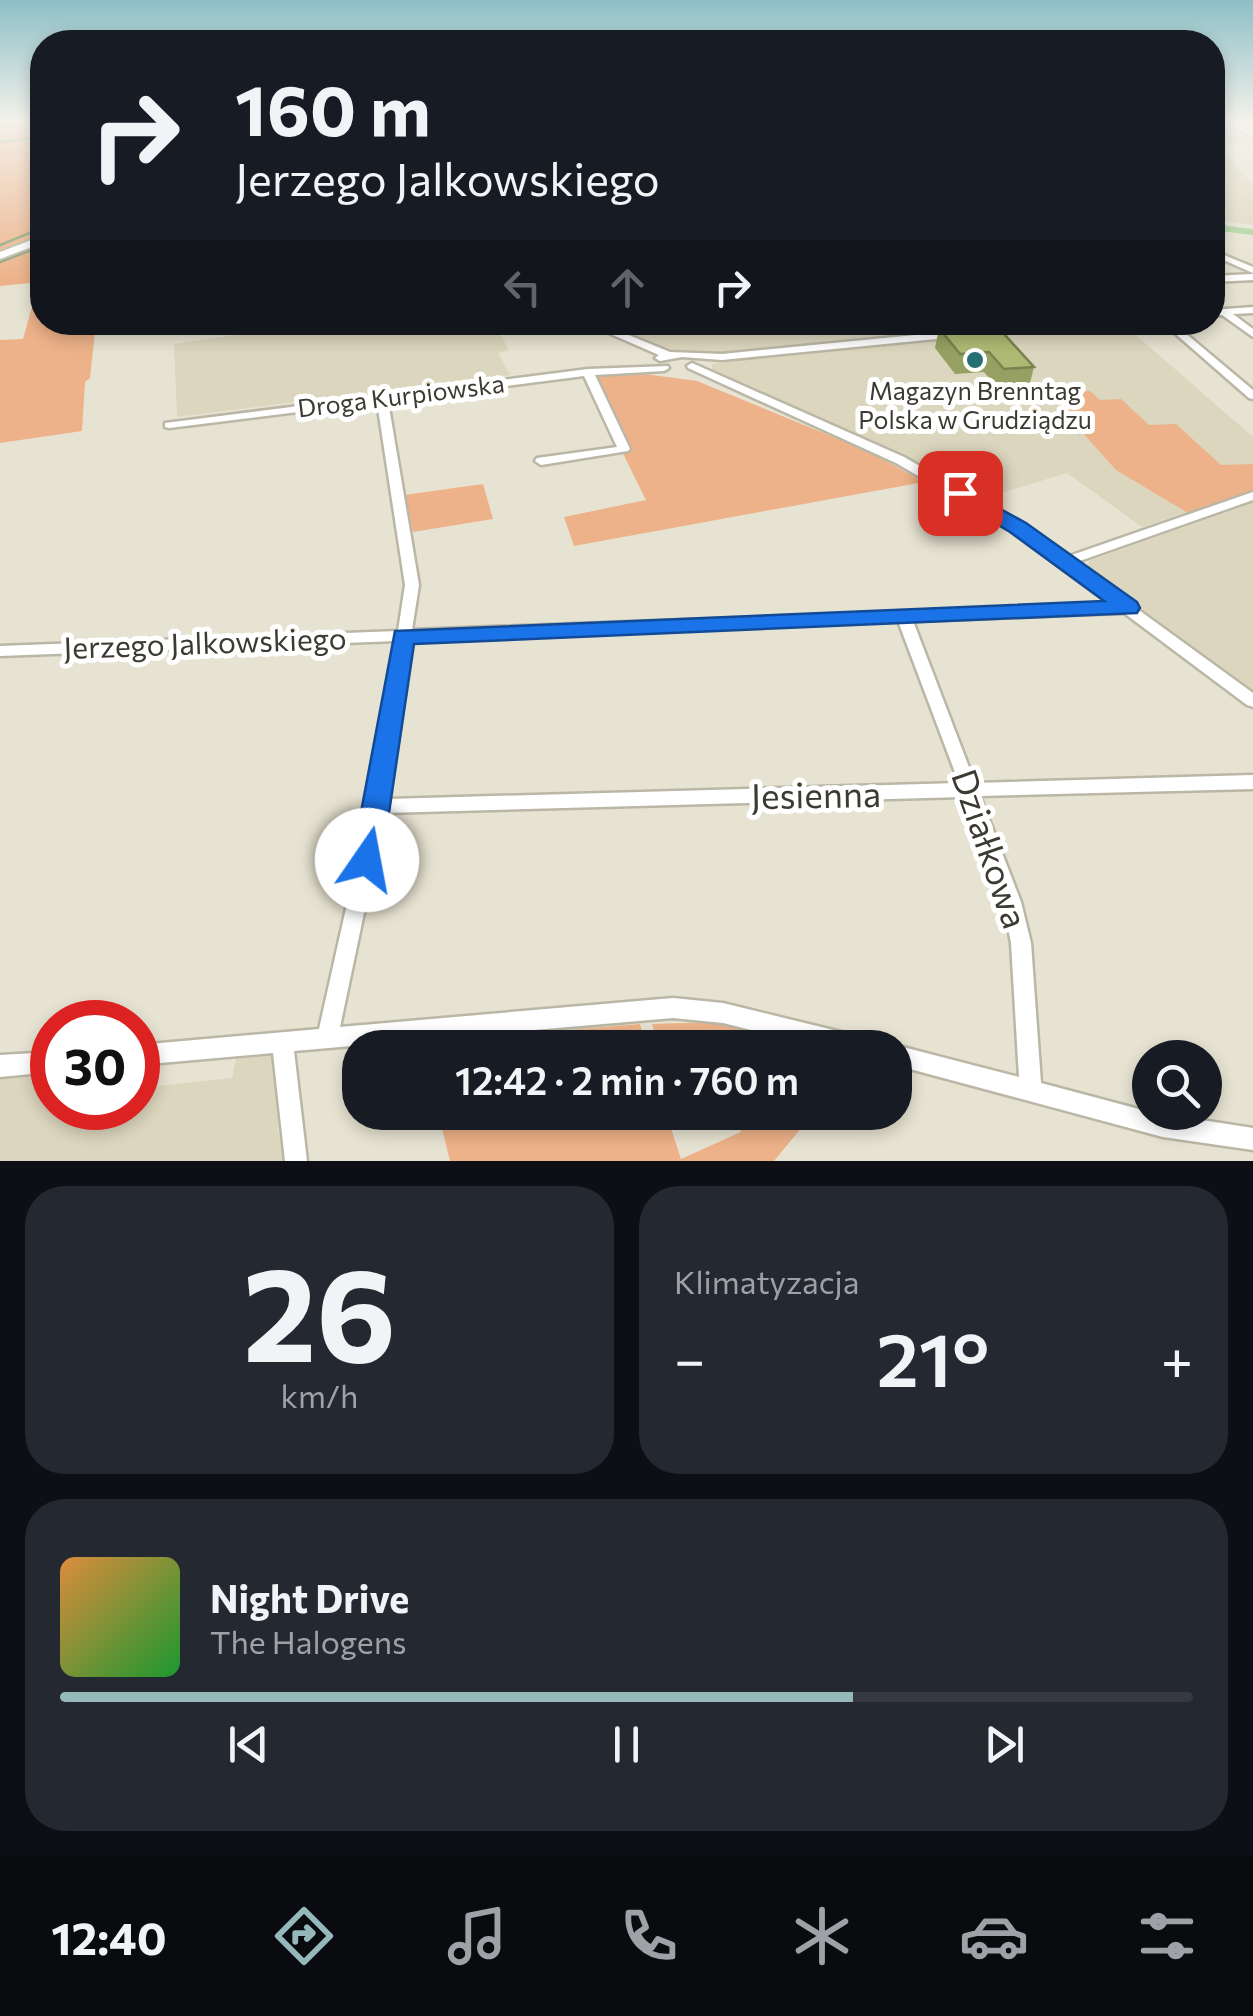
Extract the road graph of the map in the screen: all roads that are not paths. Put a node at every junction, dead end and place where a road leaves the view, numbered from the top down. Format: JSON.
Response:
{"nodes":[{"id":1,"x":30,"y":244,"type":"edge"},
{"id":2,"x":0,"y":256,"type":"edge"},
{"id":3,"x":1225,"y":259,"type":"edge"},
{"id":4,"x":1253,"y":273,"type":"edge"},
{"id":5,"x":1225,"y":277,"type":"edge"},
{"id":6,"x":1253,"y":310,"type":"edge"},
{"id":7,"x":1225,"y":312,"type":"edge"},
{"id":8,"x":1225,"y":317,"type":"edge"},
{"id":9,"x":1253,"y":334,"type":"edge"},
{"id":10,"x":616,"y":335,"type":"edge"},
{"id":11,"x":916,"y":335,"type":"edge"},
{"id":12,"x":1181,"y":335,"type":"edge"},
{"id":13,"x":662,"y":361,"type":"junction"},
{"id":14,"x":691,"y":364,"type":"junction"},
{"id":15,"x":588,"y":372,"type":"junction"},
{"id":16,"x":1253,"y":396,"type":"edge"},
{"id":17,"x":382,"y":398,"type":"junction"},
{"id":18,"x":169,"y":425,"type":"dead end"},
{"id":19,"x":541,"y":461,"type":"dead end"},
{"id":20,"x":1253,"y":496,"type":"edge"},
{"id":21,"x":1066,"y":561,"type":"junction"},
{"id":22,"x":1128,"y":608,"type":"junction"},
{"id":23,"x":904,"y":617,"type":"junction"},
{"id":24,"x":404,"y":636,"type":"junction"},
{"id":25,"x":0,"y":651,"type":"edge"},
{"id":26,"x":1253,"y":701,"type":"edge"},
{"id":27,"x":1253,"y":782,"type":"edge"},
{"id":28,"x":972,"y":792,"type":"junction"},
{"id":29,"x":378,"y":806,"type":"junction"},
{"id":30,"x":419,"y":1030,"type":"edge"},
{"id":31,"x":794,"y":1030,"type":"edge"},
{"id":32,"x":342,"y":1037,"type":"edge"},
{"id":33,"x":326,"y":1038,"type":"junction"},
{"id":34,"x":282,"y":1043,"type":"junction"},
{"id":35,"x":160,"y":1053,"type":"edge"},
{"id":36,"x":912,"y":1059,"type":"edge"},
{"id":37,"x":30,"y":1064,"type":"edge"},
{"id":38,"x":0,"y":1066,"type":"edge"},
{"id":39,"x":1031,"y":1090,"type":"junction"},
{"id":40,"x":1253,"y":1139,"type":"edge"},
{"id":41,"x":296,"y":1161,"type":"edge"}],
"edges":[{"from":1,"to":2,"type":"main road"},
{"from":3,"to":4,"type":"street"},
{"from":4,"to":5,"type":"street"},
{"from":6,"to":7,"type":"street"},
{"from":8,"to":9,"type":"street"},
{"from":10,"to":13,"type":"street"},
{"from":11,"to":14,"type":"street"},
{"from":12,"to":16,"type":"street"},
{"from":13,"to":14,"type":"street","name":"Droga Kurpiowska"},
{"from":13,"to":15,"type":"street","name":"Droga Kurpiowska"},
{"from":14,"to":21,"type":"street"},
{"from":15,"to":17,"type":"street","name":"Droga Kurpiowska"},
{"from":15,"to":19,"type":"street"},
{"from":17,"to":18,"type":"street","name":"Droga Kurpiowska"},
{"from":17,"to":24,"type":"street"},
{"from":20,"to":21,"type":"street"},
{"from":21,"to":22,"type":"street"},
{"from":22,"to":23,"type":"street","name":"Jerzego Jalkowskiego"},
{"from":22,"to":26,"type":"street"},
{"from":23,"to":24,"type":"street","name":"Jerzego Jalkowskiego"},
{"from":23,"to":28,"type":"street","name":"Działkowa"},
{"from":24,"to":25,"type":"street","name":"Jerzego Jalkowskiego"},
{"from":24,"to":29,"type":"street"},
{"from":27,"to":28,"type":"street","name":"Jesienna"},
{"from":28,"to":29,"type":"street","name":"Jesienna"},
{"from":28,"to":39,"type":"street","name":"Działkowa"},
{"from":29,"to":33,"type":"street"},
{"from":30,"to":31,"type":"street"},
{"from":32,"to":33,"type":"street"},
{"from":33,"to":34,"type":"street"},
{"from":34,"to":35,"type":"street"},
{"from":34,"to":41,"type":"street"},
{"from":36,"to":39,"type":"street"},
{"from":37,"to":38,"type":"street"},
{"from":39,"to":40,"type":"street"}]}
